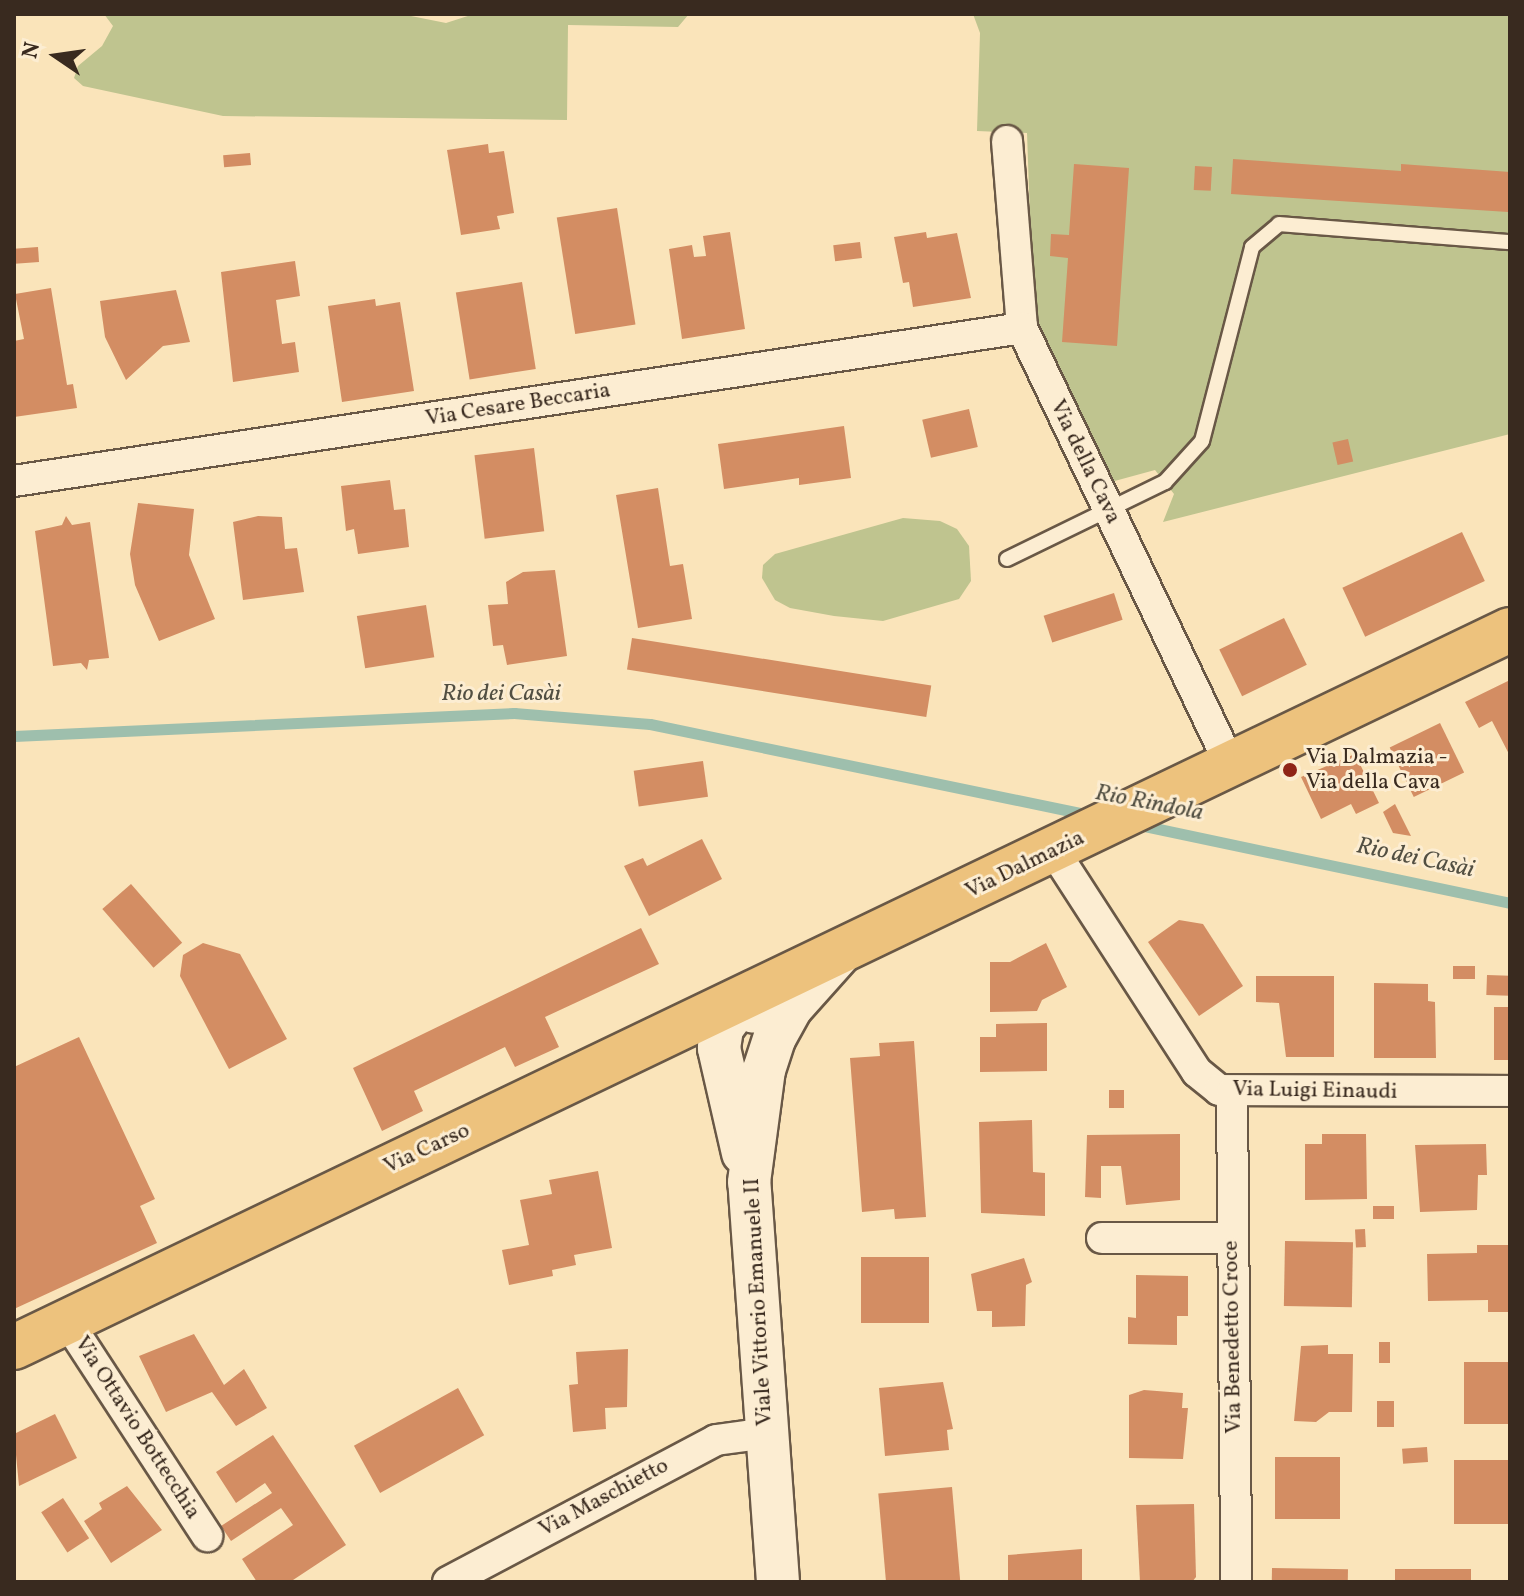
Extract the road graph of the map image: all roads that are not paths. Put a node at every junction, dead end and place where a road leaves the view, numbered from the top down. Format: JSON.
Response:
{"nodes":[{"id":1,"x":1007,"y":141,"type":"dead end"},
{"id":2,"x":1510,"y":242,"type":"edge"},
{"id":3,"x":1022,"y":328,"type":"junction"},
{"id":4,"x":14,"y":481,"type":"edge"},
{"id":5,"x":1109,"y":512,"type":"junction"},
{"id":6,"x":1007,"y":559,"type":"dead end"},
{"id":7,"x":1510,"y":630,"type":"edge"},
{"id":8,"x":1230,"y":764,"type":"junction"},
{"id":9,"x":1070,"y":843,"type":"junction"},
{"id":10,"x":841,"y":952,"type":"junction"},
{"id":11,"x":744,"y":999,"type":"junction"},
{"id":12,"x":660,"y":1039,"type":"junction"},
{"id":13,"x":744,"y":1069,"type":"junction"},
{"id":14,"x":1510,"y":1091,"type":"edge"},
{"id":15,"x":1232,"y":1093,"type":"junction"},
{"id":16,"x":1102,"y":1238,"type":"dead end"},
{"id":17,"x":1232,"y":1238,"type":"junction"},
{"id":18,"x":67,"y":1321,"type":"junction"},
{"id":19,"x":14,"y":1347,"type":"edge"},
{"id":20,"x":767,"y":1433,"type":"junction"},
{"id":21,"x":207,"y":1536,"type":"dead end"},
{"id":22,"x":448,"y":1582,"type":"edge"},
{"id":23,"x":778,"y":1582,"type":"edge"},
{"id":24,"x":1236,"y":1582,"type":"edge"}],
"edges":[{"from":1,"to":3,"type":"street","name":"Via della Cava"},
{"from":2,"to":5,"type":"lane"},
{"from":3,"to":4,"type":"street","name":"Via Cesare Beccaria"},
{"from":3,"to":5,"type":"street","name":"Via della Cava"},
{"from":5,"to":6,"type":"lane"},
{"from":5,"to":8,"type":"street","name":"Via della Cava"},
{"from":7,"to":8,"type":"main road","name":"Via Dalmazia"},
{"from":8,"to":9,"type":"main road","name":"Via Dalmazia"},
{"from":9,"to":10,"type":"main road","name":"Via Dalmazia"},
{"from":9,"to":15,"type":"street","name":"Via Luigi Einaudi"},
{"from":10,"to":11,"type":"main road","name":"Via Carso"},
{"from":10,"to":13,"type":"main road","name":"Viale Vittorio Emanuele II"},
{"from":11,"to":12,"type":"main road","name":"Via Carso"},
{"from":11,"to":13,"type":"main road"},
{"from":12,"to":13,"type":"main road"},
{"from":12,"to":18,"type":"main road","name":"Via Carso"},
{"from":13,"to":20,"type":"main road","name":"Viale Vittorio Emanuele II"},
{"from":14,"to":15,"type":"street","name":"Via Luigi Einaudi"},
{"from":15,"to":17,"type":"street","name":"Via Benedetto Croce"},
{"from":16,"to":17,"type":"street"},
{"from":17,"to":24,"type":"street","name":"Via Benedetto Croce"},
{"from":18,"to":19,"type":"main road","name":"Via Carso"},
{"from":18,"to":21,"type":"street","name":"Via Ottavio Bottecchia"},
{"from":20,"to":22,"type":"street","name":"Via Maschietto"},
{"from":20,"to":23,"type":"main road","name":"Viale Vittorio Emanuele II"}]}
